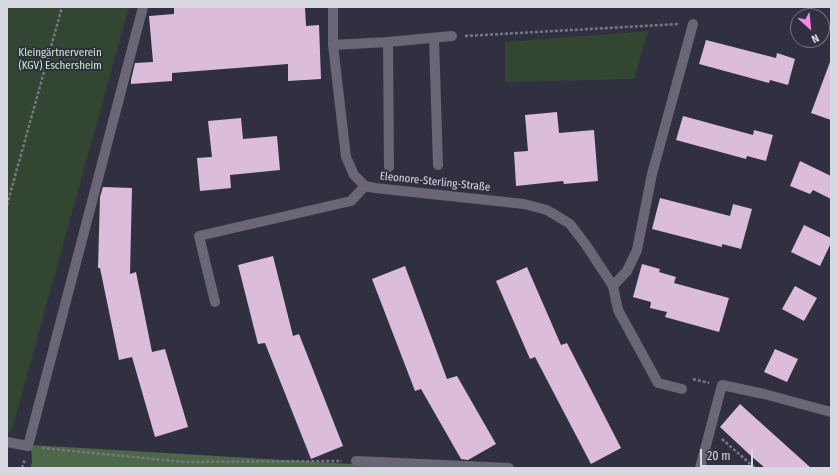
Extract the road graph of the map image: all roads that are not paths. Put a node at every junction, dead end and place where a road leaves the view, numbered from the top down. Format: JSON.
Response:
{"nodes":[{"id":1,"x":143,"y":7,"type":"edge"},
{"id":2,"x":334,"y":7,"type":"edge"},
{"id":3,"x":692,"y":24,"type":"road end"},
{"id":4,"x":452,"y":36,"type":"road end"},
{"id":5,"x":434,"y":38,"type":"junction"},
{"id":6,"x":388,"y":42,"type":"junction"},
{"id":7,"x":333,"y":45,"type":"junction"},
{"id":8,"x":438,"y":165,"type":"dead end"},
{"id":9,"x":389,"y":168,"type":"dead end"},
{"id":10,"x":365,"y":186,"type":"junction"},
{"id":11,"x":613,"y":286,"type":"junction"},
{"id":12,"x":214,"y":302,"type":"dead end"},
{"id":13,"x":682,"y":389,"type":"dead end"},
{"id":14,"x":831,"y":412,"type":"edge"},
{"id":15,"x":7,"y":442,"type":"edge"},
{"id":16,"x":356,"y":461,"type":"road end"},
{"id":17,"x":509,"y":468,"type":"edge"},
{"id":18,"x":700,"y":468,"type":"edge"}],
"edges":[{"from":1,"to":15,"type":"street"},
{"from":2,"to":7,"type":"street","name":"Eleonore-Sterling-Straße"},
{"from":3,"to":11,"type":"street"},
{"from":4,"to":5,"type":"street"},
{"from":5,"to":6,"type":"street"},
{"from":5,"to":8,"type":"street"},
{"from":6,"to":7,"type":"street"},
{"from":6,"to":9,"type":"street"},
{"from":7,"to":10,"type":"street","name":"Eleonore-Sterling-Straße"},
{"from":10,"to":11,"type":"street","name":"Eleonore-Sterling-Straße"},
{"from":10,"to":12,"type":"street"},
{"from":11,"to":13,"type":"street","name":"Eleonore-Sterling-Straße"},
{"from":14,"to":18,"type":"street"},
{"from":16,"to":17,"type":"street"}]}
